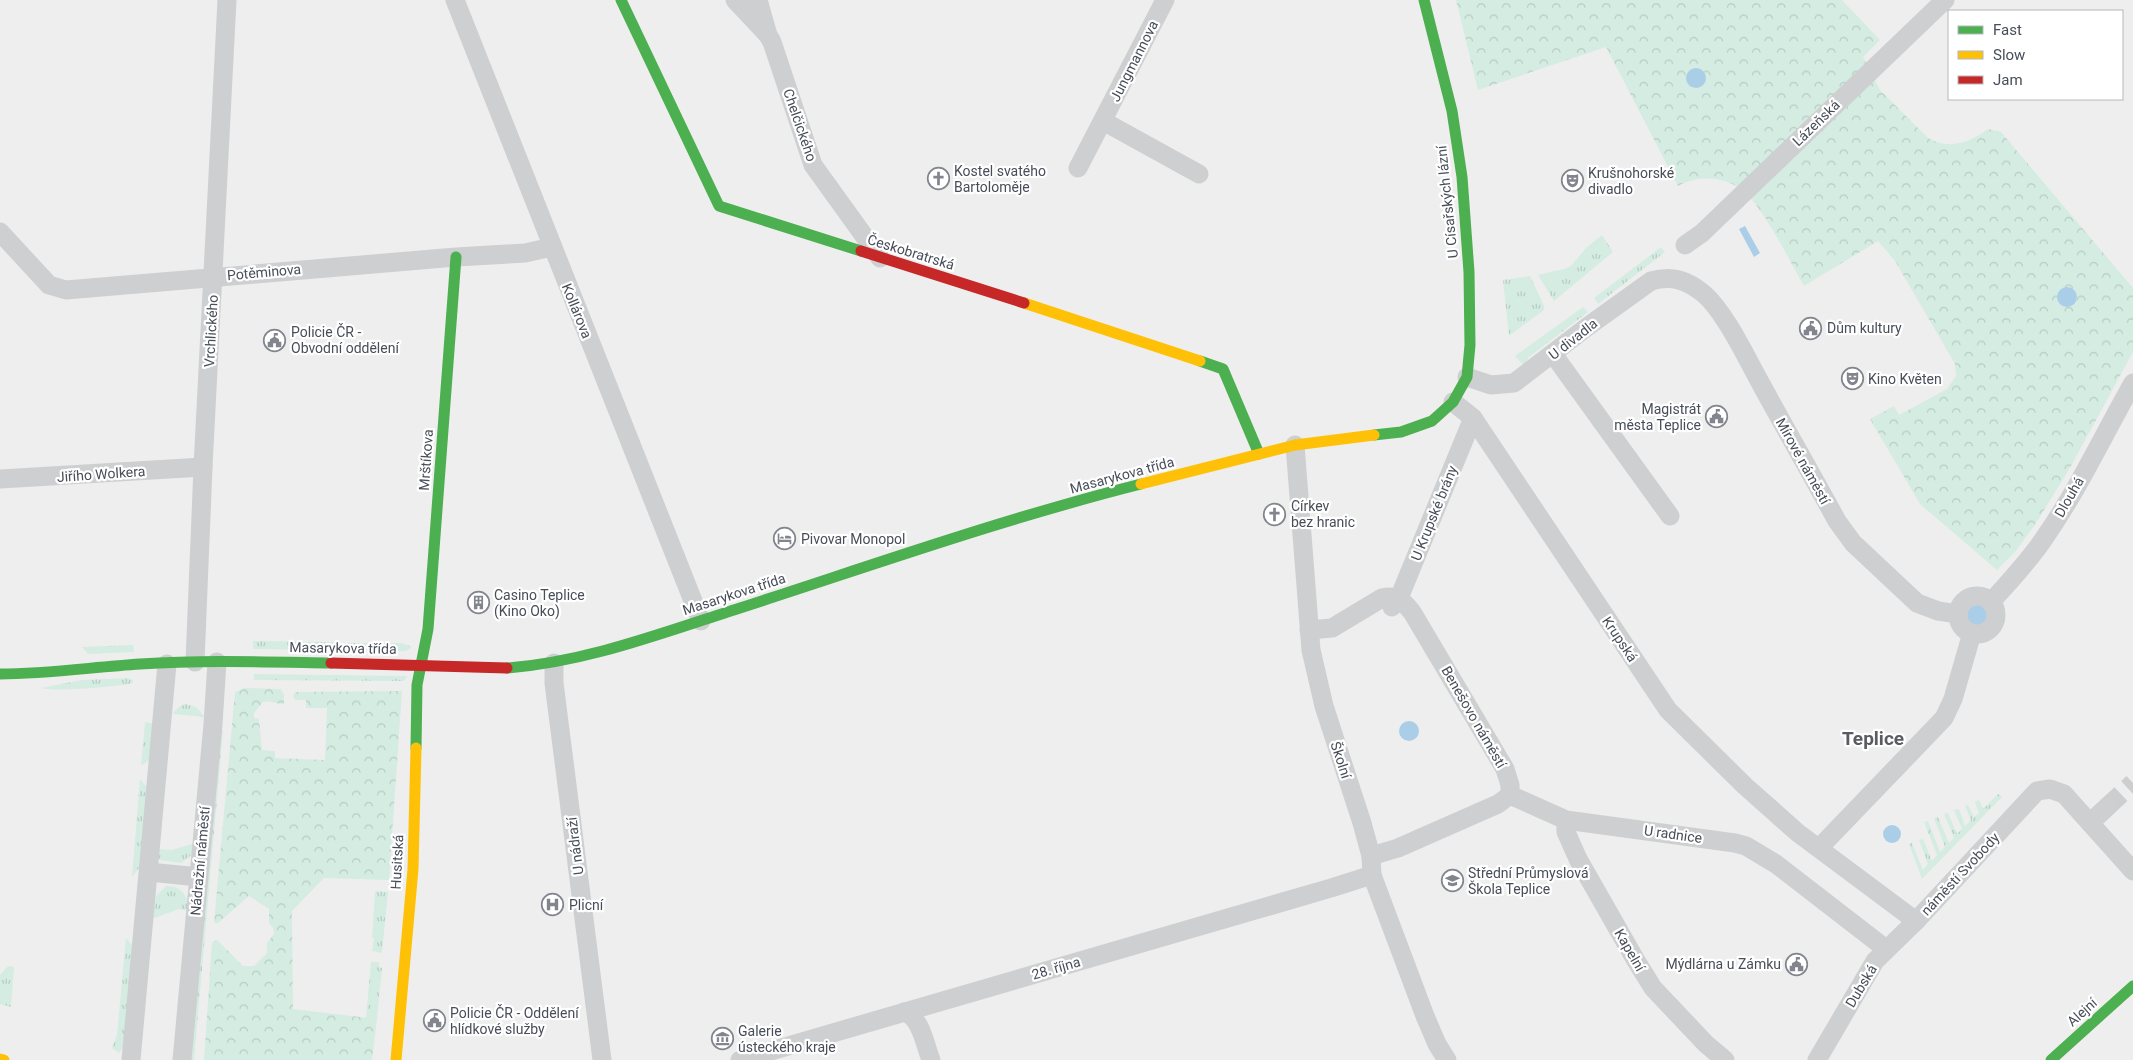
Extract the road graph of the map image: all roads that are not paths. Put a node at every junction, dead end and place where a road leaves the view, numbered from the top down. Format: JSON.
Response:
{"nodes":[{"id":1,"x":227,"y":0,"type":"edge"},
{"id":2,"x":456,"y":0,"type":"edge"},
{"id":3,"x":621,"y":0,"type":"edge"},
{"id":4,"x":735,"y":0,"type":"edge"},
{"id":5,"x":758,"y":0,"type":"edge"},
{"id":6,"x":1165,"y":0,"type":"edge"},
{"id":7,"x":1424,"y":0,"type":"edge"},
{"id":8,"x":1945,"y":0,"type":"edge"},
{"id":9,"x":768,"y":35,"type":"junction"},
{"id":10,"x":1103,"y":121,"type":"junction"},
{"id":11,"x":1078,"y":168,"type":"dead end"},
{"id":12,"x":1199,"y":174,"type":"dead end"},
{"id":13,"x":0,"y":232,"type":"edge"},
{"id":14,"x":1685,"y":245,"type":"dead end"},
{"id":15,"x":552,"y":247,"type":"junction"},
{"id":16,"x":456,"y":257,"type":"junction"},
{"id":17,"x":880,"y":258,"type":"junction"},
{"id":18,"x":214,"y":277,"type":"junction"},
{"id":19,"x":1676,"y":278,"type":"joint"},
{"id":20,"x":1554,"y":354,"type":"junction"},
{"id":21,"x":1467,"y":377,"type":"junction"},
{"id":22,"x":2133,"y":383,"type":"edge"},
{"id":23,"x":1453,"y":402,"type":"junction"},
{"id":24,"x":1473,"y":418,"type":"junction"},
{"id":25,"x":1295,"y":445,"type":"junction"},
{"id":26,"x":1259,"y":454,"type":"junction"},
{"id":27,"x":202,"y":467,"type":"junction"},
{"id":28,"x":0,"y":479,"type":"edge"},
{"id":29,"x":1670,"y":516,"type":"dead end"},
{"id":30,"x":1991,"y":602,"type":"junction"},
{"id":31,"x":1396,"y":603,"type":"junction"},
{"id":32,"x":1958,"y":614,"type":"junction"},
{"id":33,"x":700,"y":621,"type":"junction"},
{"id":34,"x":1309,"y":630,"type":"junction"},
{"id":35,"x":1972,"y":633,"type":"junction"},
{"id":36,"x":195,"y":662,"type":"junction"},
{"id":37,"x":217,"y":662,"type":"junction"},
{"id":38,"x":554,"y":663,"type":"junction"},
{"id":39,"x":167,"y":664,"type":"junction"},
{"id":40,"x":420,"y":665,"type":"junction"},
{"id":41,"x":0,"y":674,"type":"edge"},
{"id":42,"x":1510,"y":795,"type":"junction"},
{"id":43,"x":2107,"y":807,"type":"tunnel mouth"},
{"id":44,"x":1566,"y":820,"type":"junction"},
{"id":45,"x":2088,"y":821,"type":"junction"},
{"id":46,"x":1820,"y":847,"type":"junction"},
{"id":47,"x":1371,"y":866,"type":"junction"},
{"id":48,"x":2133,"y":871,"type":"edge"},
{"id":49,"x":149,"y":872,"type":"junction"},
{"id":50,"x":199,"y":877,"type":"junction"},
{"id":51,"x":1916,"y":921,"type":"junction"},
{"id":52,"x":1886,"y":949,"type":"junction"},
{"id":53,"x":2133,"y":986,"type":"edge"},
{"id":54,"x":904,"y":1012,"type":"junction"},
{"id":55,"x":791,"y":1052,"type":"edge"},
{"id":56,"x":0,"y":1059,"type":"edge"},
{"id":57,"x":4,"y":1060,"type":"edge"},
{"id":58,"x":131,"y":1060,"type":"edge"},
{"id":59,"x":182,"y":1060,"type":"edge"},
{"id":60,"x":396,"y":1060,"type":"edge"},
{"id":61,"x":602,"y":1060,"type":"edge"},
{"id":62,"x":740,"y":1060,"type":"edge"},
{"id":63,"x":931,"y":1060,"type":"edge"},
{"id":64,"x":1447,"y":1060,"type":"edge"},
{"id":65,"x":1726,"y":1060,"type":"edge"},
{"id":66,"x":1817,"y":1060,"type":"edge"},
{"id":67,"x":2051,"y":1060,"type":"edge"}],
"edges":[{"from":1,"to":18,"type":"street","name":"Vrchlického"},
{"from":2,"to":15,"type":"street","name":"Kollárova"},
{"from":3,"to":17,"type":"street","name":"Českobratrská"},
{"from":4,"to":9,"type":"street","name":"Chelčického"},
{"from":5,"to":9,"type":"street","name":"Chelčického"},
{"from":6,"to":10,"type":"street","name":"Jungmannova"},
{"from":7,"to":21,"type":"street","name":"U Císařských lázní"},
{"from":8,"to":14,"type":"street","name":"Lázeňská"},
{"from":9,"to":17,"type":"street","name":"Chelčického"},
{"from":10,"to":11,"type":"street","name":"Jungmannova"},
{"from":10,"to":12,"type":"street"},
{"from":13,"to":18,"type":"street","name":"Potěminova"},
{"from":15,"to":16,"type":"street","name":"Potěminova"},
{"from":15,"to":33,"type":"street","name":"Kollárova"},
{"from":16,"to":18,"type":"street","name":"Potěminova"},
{"from":16,"to":40,"type":"street","name":"Mrštíkova"},
{"from":17,"to":26,"type":"street","name":"Českobratrská"},
{"from":18,"to":27,"type":"street","name":"Vrchlického"},
{"from":19,"to":20,"type":"street","name":"U divadla"},
{"from":19,"to":32,"type":"street","name":"Mírové náměstí"},
{"from":20,"to":21,"type":"street","name":"U divadla"},
{"from":20,"to":29,"type":"street"},
{"from":21,"to":23,"type":"street","name":"U Císařských lázní"},
{"from":22,"to":30,"type":"street","name":"Dlouhá"},
{"from":23,"to":24,"type":"street","name":"Krupská"},
{"from":23,"to":25,"type":"street","name":"Masarykova třída"},
{"from":24,"to":31,"type":"street","name":"U Krupské brány"},
{"from":24,"to":46,"type":"street","name":"Krupská"},
{"from":25,"to":26,"type":"street","name":"Masarykova třída"},
{"from":25,"to":34,"type":"street","name":"Školní"},
{"from":26,"to":33,"type":"street","name":"Masarykova třída"},
{"from":27,"to":28,"type":"street","name":"Jiřího Wolkera"},
{"from":27,"to":36,"type":"street","name":"Vrchlického"},
{"from":30,"to":32,"type":"street"},
{"from":30,"to":35,"type":"street"},
{"from":31,"to":34,"type":"street"},
{"from":31,"to":42,"type":"street","name":"Benešovo náměstí"},
{"from":32,"to":35,"type":"street"},
{"from":33,"to":38,"type":"street","name":"Masarykova třída"},
{"from":34,"to":47,"type":"street","name":"Školní"},
{"from":35,"to":46,"type":"street"},
{"from":36,"to":37,"type":"street","name":"Masarykova třída"},
{"from":36,"to":39,"type":"street","name":"Masarykova třída"},
{"from":37,"to":40,"type":"street","name":"Masarykova třída"},
{"from":37,"to":50,"type":"street","name":"Nádražní náměstí"},
{"from":38,"to":40,"type":"street","name":"Masarykova třída"},
{"from":38,"to":61,"type":"street","name":"U nádraží"},
{"from":39,"to":41,"type":"street","name":"Masarykova třída"},
{"from":39,"to":49,"type":"street"},
{"from":40,"to":60,"type":"street","name":"Husitská"},
{"from":42,"to":44,"type":"street"},
{"from":42,"to":47,"type":"street"},
{"from":43,"to":45,"type":"street"},
{"from":44,"to":52,"type":"street","name":"U radnice"},
{"from":44,"to":65,"type":"street","name":"Kapelní"},
{"from":45,"to":48,"type":"street","name":"náměstí Svobody"},
{"from":45,"to":51,"type":"street","name":"náměstí Svobody"},
{"from":46,"to":51,"type":"street","name":"náměstí Svobody"},
{"from":47,"to":54,"type":"street","name":"28. října"},
{"from":47,"to":64,"type":"street","name":"Školní"},
{"from":49,"to":50,"type":"street"},
{"from":49,"to":58,"type":"street"},
{"from":50,"to":59,"type":"street","name":"Nádražní náměstí"},
{"from":51,"to":52,"type":"street","name":"Dubská"},
{"from":52,"to":66,"type":"street","name":"Dubská"},
{"from":53,"to":67,"type":"street","name":"Alejní"},
{"from":54,"to":55,"type":"street","name":"28. října"},
{"from":54,"to":63,"type":"street"},
{"from":55,"to":62,"type":"street","name":"28. října"},
{"from":56,"to":57,"type":"street"}]}
